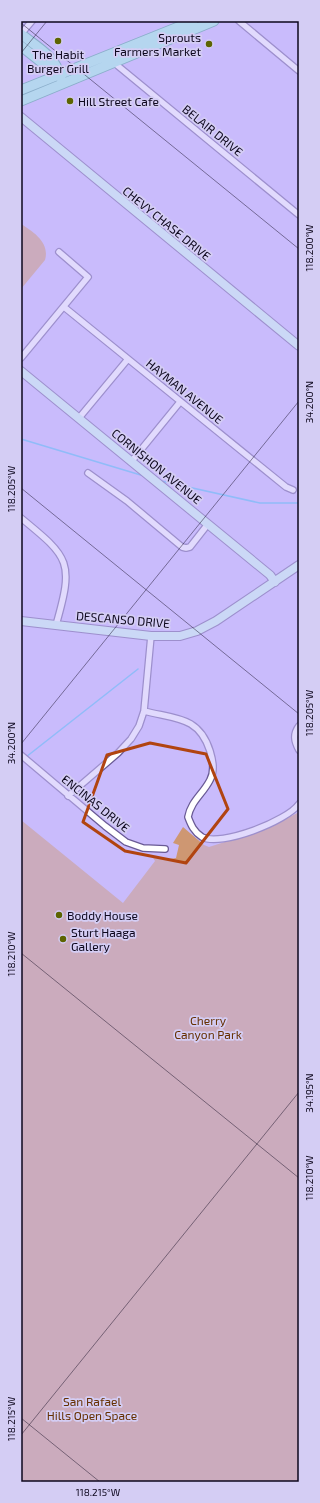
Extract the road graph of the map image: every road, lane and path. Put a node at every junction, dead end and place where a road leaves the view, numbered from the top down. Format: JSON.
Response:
{"nodes":[{"id":1,"x":32,"y":21,"type":"edge"},
{"id":2,"x":214,"y":21,"type":"edge"},
{"id":3,"x":239,"y":21,"type":"edge"},
{"id":4,"x":195,"y":23,"type":"edge"},
{"id":5,"x":21,"y":34,"type":"edge"},
{"id":6,"x":21,"y":46,"type":"edge"},
{"id":7,"x":114,"y":58,"type":"junction"},
{"id":8,"x":299,"y":71,"type":"edge"},
{"id":9,"x":62,"y":79,"type":"junction"},
{"id":10,"x":21,"y":90,"type":"edge"},
{"id":11,"x":21,"y":101,"type":"edge"},
{"id":12,"x":21,"y":117,"type":"edge"},
{"id":13,"x":299,"y":215,"type":"edge"},
{"id":14,"x":59,"y":252,"type":"dead end"},
{"id":15,"x":64,"y":307,"type":"junction"},
{"id":16,"x":299,"y":346,"type":"edge"},
{"id":17,"x":21,"y":358,"type":"edge"},
{"id":18,"x":128,"y":359,"type":"junction"},
{"id":19,"x":21,"y":371,"type":"edge"},
{"id":20,"x":180,"y":402,"type":"junction"},
{"id":21,"x":79,"y":418,"type":"junction"},
{"id":22,"x":131,"y":462,"type":"junction"},
{"id":23,"x":88,"y":473,"type":"dead end"},
{"id":24,"x":293,"y":490,"type":"dead end"},
{"id":25,"x":21,"y":518,"type":"edge"},
{"id":26,"x":208,"y":524,"type":"junction"},
{"id":27,"x":299,"y":565,"type":"edge"},
{"id":28,"x":275,"y":582,"type":"junction"},
{"id":29,"x":21,"y":621,"type":"edge"},
{"id":30,"x":56,"y":625,"type":"junction"},
{"id":31,"x":151,"y":636,"type":"junction"},
{"id":32,"x":144,"y":712,"type":"junction"},
{"id":33,"x":299,"y":726,"type":"edge"},
{"id":34,"x":299,"y":750,"type":"edge"},
{"id":35,"x":21,"y":755,"type":"edge"},
{"id":36,"x":68,"y":796,"type":"junction"},
{"id":37,"x":299,"y":804,"type":"edge"},
{"id":38,"x":166,"y":849,"type":"dead end"}],
"edges":[{"from":1,"to":5,"type":"street"},
{"from":2,"to":4,"type":"main road"},
{"from":3,"to":8,"type":"street"},
{"from":4,"to":7,"type":"main road"},
{"from":5,"to":9,"type":"main road"},
{"from":6,"to":9,"type":"main road"},
{"from":7,"to":9,"type":"main road"},
{"from":7,"to":13,"type":"street","name":"BELAIR DRIVE"},
{"from":9,"to":10,"type":"main road"},
{"from":9,"to":11,"type":"main road"},
{"from":12,"to":16,"type":"street","name":"CHEVY CHASE DRIVE"},
{"from":14,"to":15,"type":"street"},
{"from":15,"to":17,"type":"street"},
{"from":15,"to":18,"type":"street","name":"HAYMAN AVENUE"},
{"from":18,"to":20,"type":"street","name":"HAYMAN AVENUE"},
{"from":18,"to":21,"type":"street"},
{"from":19,"to":21,"type":"street","name":"CORNISHON AVENUE"},
{"from":20,"to":22,"type":"street"},
{"from":20,"to":24,"type":"street","name":"HAYMAN AVENUE"},
{"from":21,"to":22,"type":"street","name":"CORNISHON AVENUE"},
{"from":22,"to":26,"type":"street","name":"CORNISHON AVENUE"},
{"from":23,"to":26,"type":"street"},
{"from":25,"to":30,"type":"street"},
{"from":26,"to":28,"type":"street","name":"CORNISHON AVENUE"},
{"from":27,"to":28,"type":"street","name":"DESCANSO DRIVE"},
{"from":28,"to":31,"type":"street","name":"DESCANSO DRIVE"},
{"from":29,"to":30,"type":"street","name":"DESCANSO DRIVE"},
{"from":30,"to":31,"type":"street","name":"DESCANSO DRIVE"},
{"from":31,"to":32,"type":"street"},
{"from":32,"to":36,"type":"street"},
{"from":32,"to":37,"type":"street"},
{"from":33,"to":34,"type":"street"},
{"from":35,"to":36,"type":"street","name":"ENCINAS DRIVE"},
{"from":36,"to":38,"type":"street","name":"ENCINAS DRIVE"}]}
